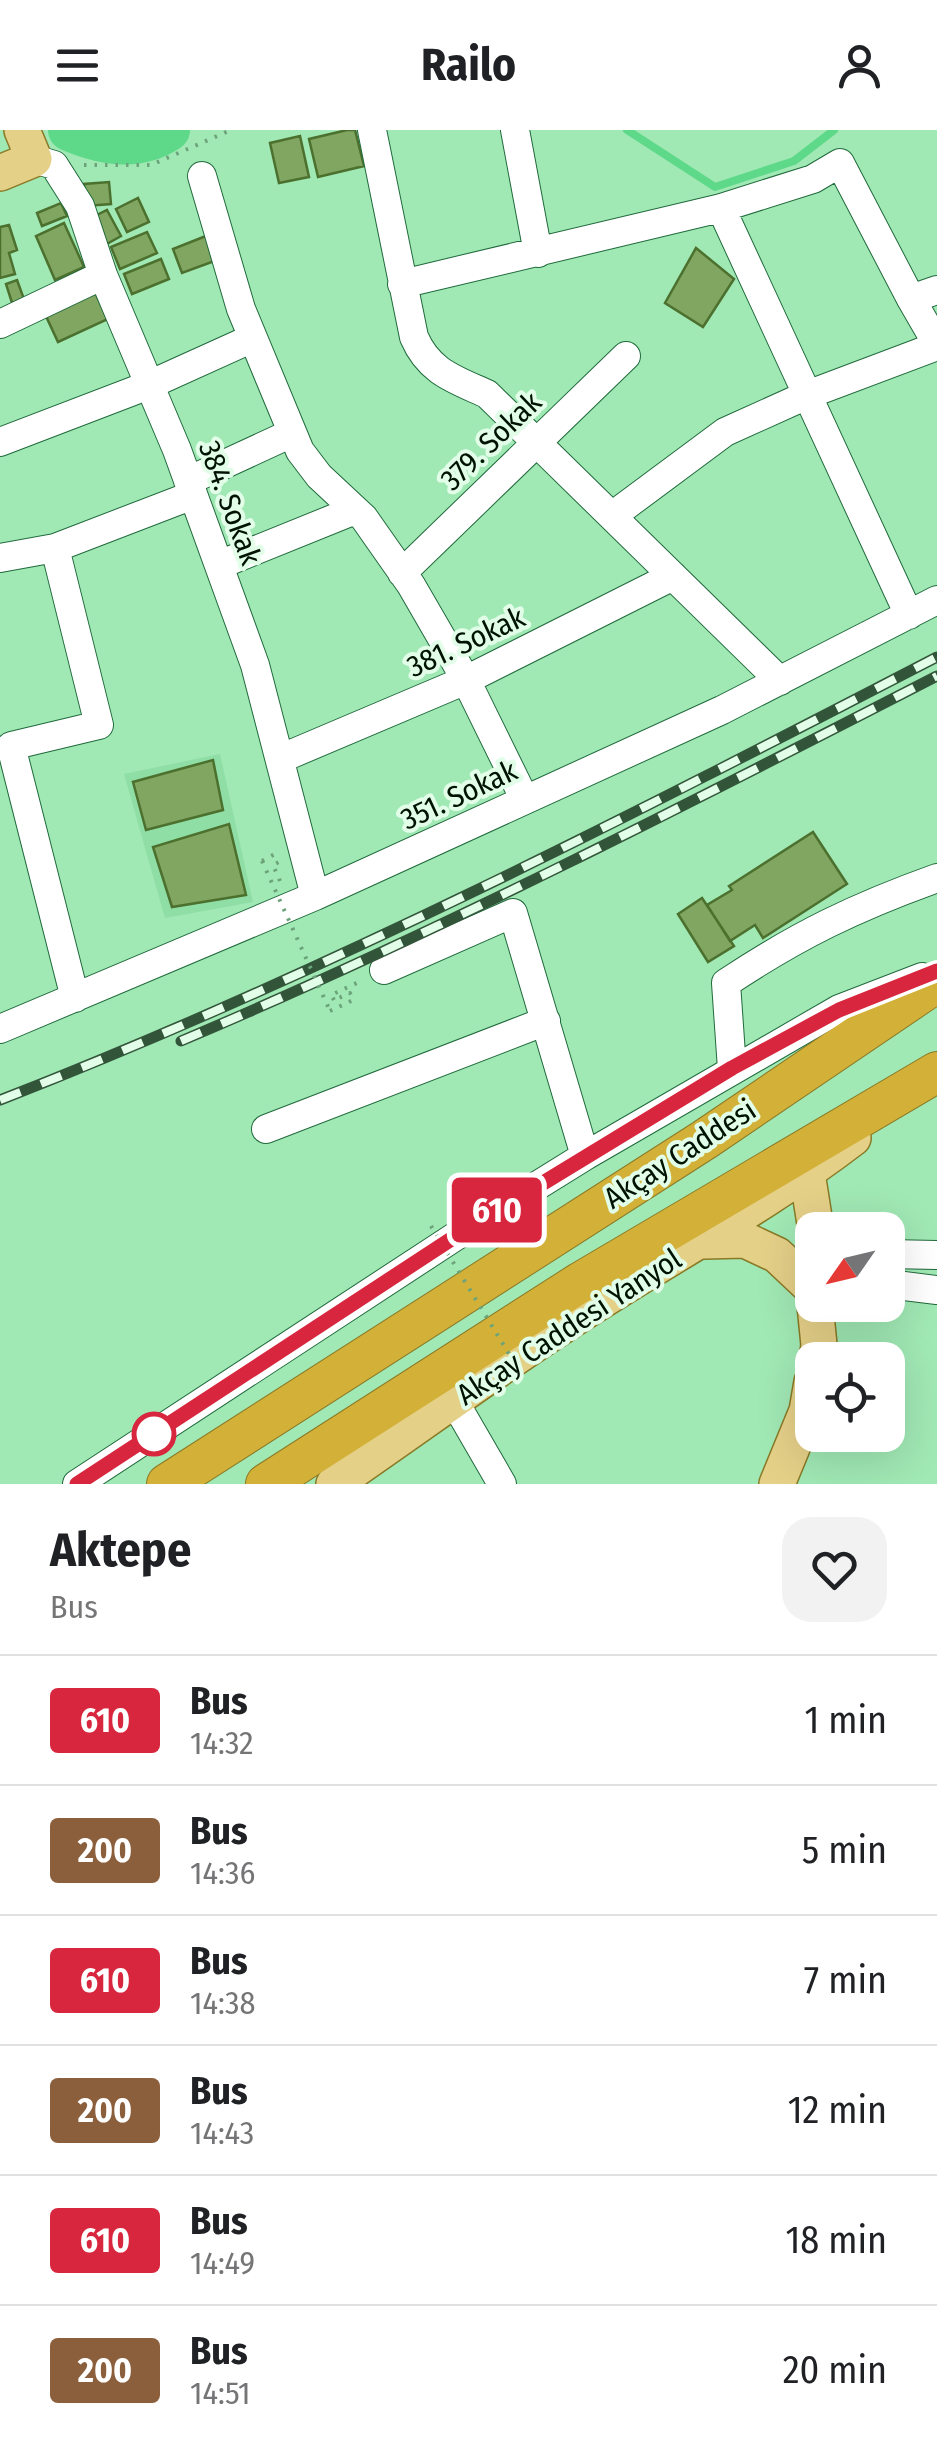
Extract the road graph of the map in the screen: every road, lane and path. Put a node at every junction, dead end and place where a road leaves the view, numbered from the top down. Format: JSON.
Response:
{"nodes":[{"id":1,"x":231,"y":130,"type":"edge"},
{"id":2,"x":372,"y":130,"type":"edge"},
{"id":3,"x":515,"y":130,"type":"edge"},
{"id":4,"x":33,"y":146,"type":"edge"},
{"id":5,"x":0,"y":173,"type":"edge"},
{"id":6,"x":202,"y":176,"type":"dead end"},
{"id":7,"x":721,"y":208,"type":"junction"},
{"id":8,"x":538,"y":253,"type":"junction"},
{"id":9,"x":103,"y":275,"type":"junction"},
{"id":10,"x":402,"y":284,"type":"junction"},
{"id":11,"x":924,"y":295,"type":"edge"},
{"id":12,"x":0,"y":324,"type":"edge"},
{"id":13,"x":253,"y":338,"type":"junction"},
{"id":14,"x":937,"y":345,"type":"edge"},
{"id":15,"x":626,"y":356,"type":"dead end"},
{"id":16,"x":149,"y":384,"type":"junction"},
{"id":17,"x":807,"y":395,"type":"junction"},
{"id":18,"x":292,"y":433,"type":"junction"},
{"id":19,"x":0,"y":442,"type":"edge"},
{"id":20,"x":536,"y":442,"type":"junction"},
{"id":21,"x":191,"y":488,"type":"junction"},
{"id":22,"x":355,"y":510,"type":"junction"},
{"id":23,"x":612,"y":516,"type":"junction"},
{"id":24,"x":55,"y":548,"type":"junction"},
{"id":25,"x":0,"y":558,"type":"edge"},
{"id":26,"x":219,"y":566,"type":"junction"},
{"id":27,"x":402,"y":573,"type":"junction"},
{"id":28,"x":673,"y":576,"type":"junction"},
{"id":29,"x":937,"y":600,"type":"edge"},
{"id":30,"x":909,"y":615,"type":"junction"},
{"id":31,"x":466,"y":680,"type":"junction"},
{"id":32,"x":780,"y":680,"type":"junction"},
{"id":33,"x":282,"y":758,"type":"junction"},
{"id":34,"x":526,"y":800,"type":"junction"},
{"id":35,"x":262,"y":861,"type":"dead end"},
{"id":36,"x":937,"y":878,"type":"edge"},
{"id":37,"x":316,"y":896,"type":"junction"},
{"id":38,"x":384,"y":970,"type":"joint"},
{"id":39,"x":937,"y":972,"type":"edge"},
{"id":40,"x":937,"y":982,"type":"edge"},
{"id":41,"x":75,"y":998,"type":"junction"},
{"id":42,"x":546,"y":1021,"type":"junction"},
{"id":43,"x":0,"y":1030,"type":"edge"},
{"id":44,"x":732,"y":1068,"type":"junction"},
{"id":45,"x":937,"y":1072,"type":"edge"},
{"id":46,"x":266,"y":1130,"type":"dead end"},
{"id":47,"x":586,"y":1156,"type":"junction"},
{"id":48,"x":807,"y":1173,"type":"junction"},
{"id":49,"x":813,"y":1212,"type":"edge"},
{"id":50,"x":431,"y":1226,"type":"dead end"},
{"id":51,"x":704,"y":1241,"type":"junction"},
{"id":52,"x":934,"y":1248,"type":"edge"},
{"id":53,"x":905,"y":1252,"type":"edge"},
{"id":54,"x":795,"y":1272,"type":"edge"},
{"id":55,"x":905,"y":1286,"type":"edge"},
{"id":56,"x":937,"y":1290,"type":"edge"},
{"id":57,"x":520,"y":1372,"type":"dead end"},
{"id":58,"x":454,"y":1401,"type":"junction"},
{"id":59,"x":795,"y":1441,"type":"edge"},
{"id":60,"x":813,"y":1452,"type":"edge"},
{"id":61,"x":77,"y":1484,"type":"edge"},
{"id":62,"x":167,"y":1484,"type":"edge"},
{"id":63,"x":266,"y":1484,"type":"edge"},
{"id":64,"x":334,"y":1484,"type":"edge"},
{"id":65,"x":502,"y":1484,"type":"edge"},
{"id":66,"x":777,"y":1484,"type":"edge"},
{"id":67,"x":804,"y":1484,"type":"edge"}],
"edges":[{"from":1,"to":4,"type":"path"},
{"from":2,"to":10,"type":"street"},
{"from":3,"to":8,"type":"street"},
{"from":4,"to":5,"type":"main road"},
{"from":4,"to":9,"type":"street","name":"384. Sokak"},
{"from":6,"to":13,"type":"street"},
{"from":7,"to":8,"type":"street"},
{"from":7,"to":11,"type":"street"},
{"from":7,"to":17,"type":"street"},
{"from":8,"to":10,"type":"street"},
{"from":9,"to":12,"type":"street"},
{"from":9,"to":16,"type":"street","name":"384. Sokak"},
{"from":10,"to":20,"type":"street"},
{"from":11,"to":14,"type":"street"},
{"from":13,"to":16,"type":"street"},
{"from":13,"to":18,"type":"street"},
{"from":14,"to":17,"type":"street"},
{"from":15,"to":20,"type":"street","name":"379. Sokak"},
{"from":16,"to":19,"type":"street"},
{"from":16,"to":21,"type":"street","name":"384. Sokak"},
{"from":17,"to":23,"type":"street"},
{"from":17,"to":30,"type":"street"},
{"from":18,"to":21,"type":"street"},
{"from":18,"to":22,"type":"street"},
{"from":20,"to":23,"type":"street"},
{"from":20,"to":27,"type":"street","name":"379. Sokak"},
{"from":21,"to":24,"type":"street"},
{"from":21,"to":26,"type":"street","name":"384. Sokak"},
{"from":22,"to":26,"type":"street"},
{"from":22,"to":27,"type":"street"},
{"from":23,"to":28,"type":"street"},
{"from":24,"to":25,"type":"street"},
{"from":24,"to":41,"type":"street"},
{"from":26,"to":33,"type":"street","name":"384. Sokak"},
{"from":27,"to":31,"type":"street"},
{"from":28,"to":31,"type":"street","name":"381. Sokak"},
{"from":28,"to":32,"type":"street"},
{"from":29,"to":30,"type":"street","name":"351. Sokak"},
{"from":30,"to":32,"type":"street","name":"351. Sokak"},
{"from":31,"to":33,"type":"street","name":"381. Sokak"},
{"from":31,"to":34,"type":"street"},
{"from":32,"to":34,"type":"street","name":"351. Sokak"},
{"from":33,"to":37,"type":"street","name":"384. Sokak"},
{"from":34,"to":37,"type":"street","name":"351. Sokak"},
{"from":35,"to":38,"type":"path","bridge":true},
{"from":36,"to":44,"type":"street"},
{"from":37,"to":41,"type":"street","name":"351. Sokak"},
{"from":38,"to":42,"type":"street"},
{"from":39,"to":44,"type":"street"},
{"from":40,"to":62,"type":"highway","name":"Akçay Caddesi"},
{"from":41,"to":43,"type":"street","name":"351. Sokak"},
{"from":42,"to":46,"type":"street"},
{"from":42,"to":47,"type":"street"},
{"from":44,"to":47,"type":"street"},
{"from":45,"to":48,"type":"main road","name":"Akçay Caddesi Yanyol"},
{"from":45,"to":63,"type":"highway","name":"Akçay Caddesi"},
{"from":47,"to":61,"type":"street"},
{"from":48,"to":49,"type":"main road"},
{"from":48,"to":51,"type":"main road","name":"Akçay Caddesi Yanyol"},
{"from":50,"to":57,"type":"path","bridge":true},
{"from":51,"to":54,"type":"main road"},
{"from":51,"to":58,"type":"main road","name":"Akçay Caddesi Yanyol"},
{"from":52,"to":53,"type":"street"},
{"from":55,"to":56,"type":"street"},
{"from":58,"to":64,"type":"main road","name":"Akçay Caddesi Yanyol"},
{"from":58,"to":65,"type":"street"},
{"from":59,"to":66,"type":"main road"},
{"from":60,"to":67,"type":"main road"}]}
